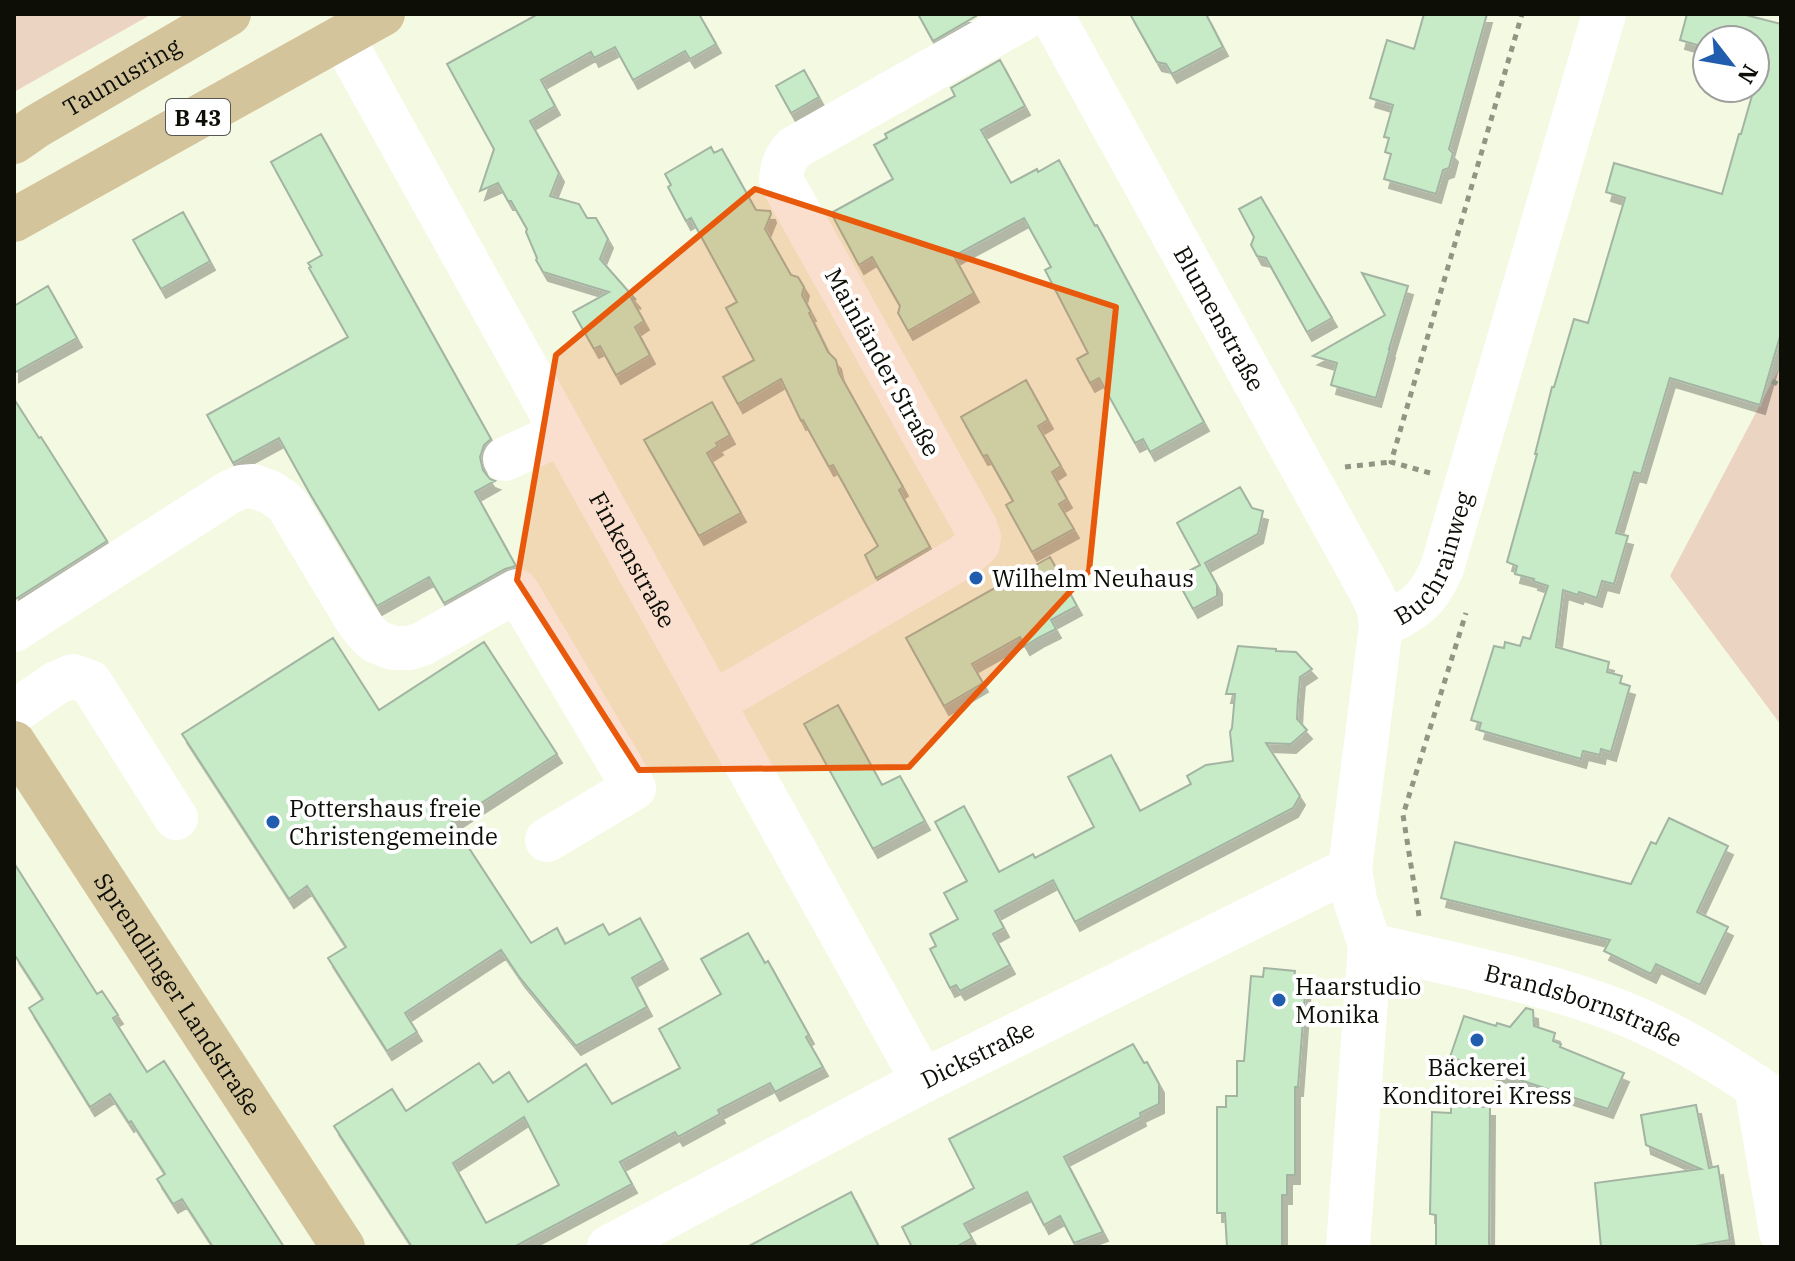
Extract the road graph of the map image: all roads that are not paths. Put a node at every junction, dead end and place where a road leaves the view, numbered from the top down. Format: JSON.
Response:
{"nodes":[{"id":1,"x":229,"y":14,"type":"edge"},
{"id":2,"x":383,"y":14,"type":"edge"},
{"id":3,"x":1031,"y":14,"type":"edge"},
{"id":4,"x":1051,"y":14,"type":"edge"},
{"id":5,"x":1604,"y":14,"type":"edge"},
{"id":6,"x":342,"y":37,"type":"junction"},
{"id":7,"x":14,"y":142,"type":"edge"},
{"id":8,"x":14,"y":220,"type":"edge"},
{"id":9,"x":562,"y":433,"type":"junction"},
{"id":10,"x":505,"y":459,"type":"dead end"},
{"id":11,"x":1381,"y":626,"type":"junction"},
{"id":12,"x":14,"y":630,"type":"edge"},
{"id":13,"x":713,"y":703,"type":"junction"},
{"id":14,"x":14,"y":712,"type":"edge"},
{"id":15,"x":14,"y":743,"type":"edge"},
{"id":16,"x":176,"y":818,"type":"dead end"},
{"id":17,"x":547,"y":840,"type":"dead end"},
{"id":18,"x":1350,"y":869,"type":"junction"},
{"id":19,"x":1370,"y":945,"type":"junction"},
{"id":20,"x":923,"y":1081,"type":"junction"},
{"id":21,"x":1768,"y":1095,"type":"edge"},
{"id":22,"x":1781,"y":1232,"type":"edge"},
{"id":23,"x":343,"y":1247,"type":"edge"},
{"id":24,"x":609,"y":1247,"type":"edge"},
{"id":25,"x":1348,"y":1247,"type":"edge"}],
"edges":[{"from":1,"to":7,"type":"main road","name":"Taunusring"},
{"from":2,"to":6,"type":"main road","number":"B 43"},
{"from":3,"to":13,"type":"street","name":"Mainländer Straße"},
{"from":4,"to":11,"type":"street","name":"Blumenstraße"},
{"from":5,"to":11,"type":"street","name":"Buchrainweg"},
{"from":6,"to":8,"type":"main road","number":"B 43"},
{"from":6,"to":9,"type":"street","name":"Finkenstraße"},
{"from":9,"to":10,"type":"street"},
{"from":9,"to":13,"type":"street","name":"Finkenstraße"},
{"from":11,"to":18,"type":"street","name":"Buchrainweg"},
{"from":12,"to":17,"type":"street"},
{"from":13,"to":20,"type":"street","name":"Finkenstraße"},
{"from":14,"to":16,"type":"street"},
{"from":15,"to":23,"type":"main road","name":"Sprendlinger Landstraße"},
{"from":18,"to":19,"type":"street","name":"Buchrainweg"},
{"from":18,"to":20,"type":"street","name":"Dickstraße"},
{"from":19,"to":21,"type":"street","name":"Brandsbornstraße"},
{"from":19,"to":25,"type":"street","name":"Buchrainweg"},
{"from":20,"to":24,"type":"street","name":"Dickstraße"},
{"from":21,"to":22,"type":"street"}]}
